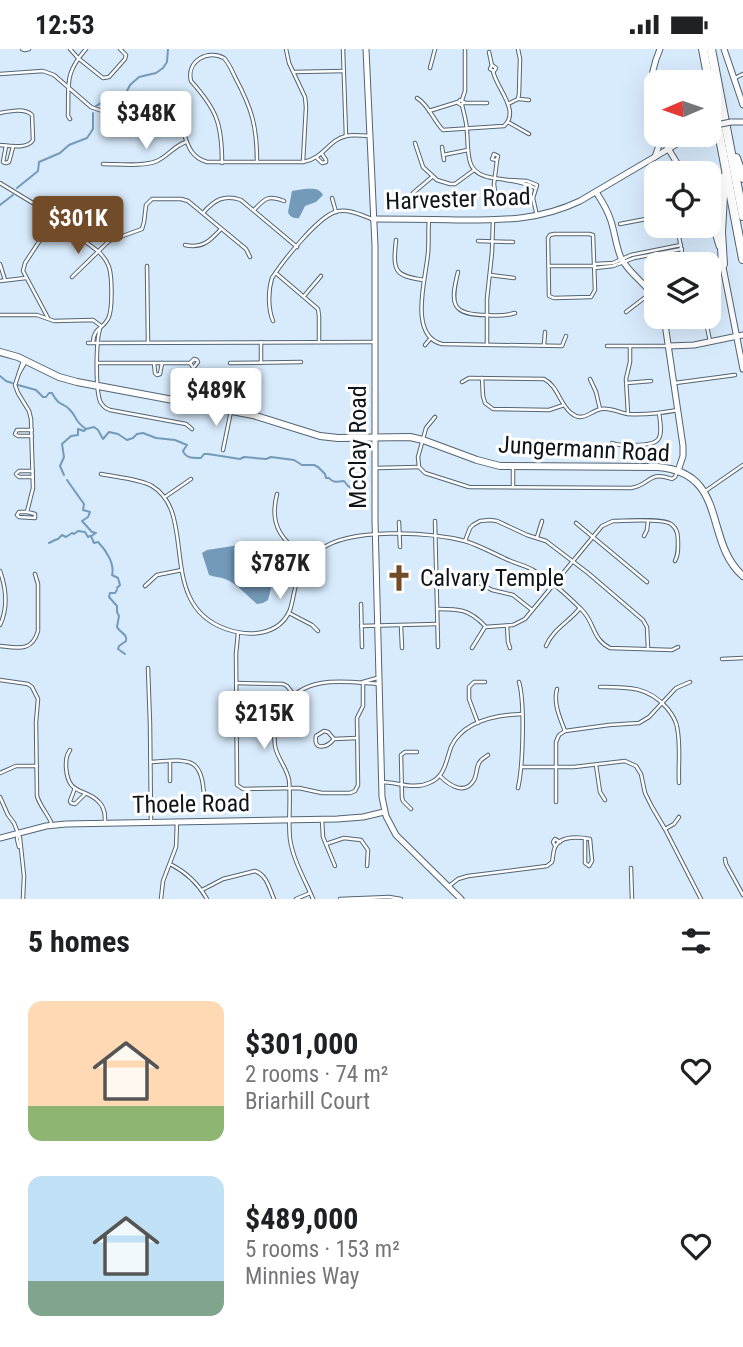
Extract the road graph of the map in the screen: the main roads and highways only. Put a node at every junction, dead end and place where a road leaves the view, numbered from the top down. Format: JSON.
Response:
{"nodes":[{"id":1,"x":366,"y":49,"type":"edge"},
{"id":2,"x":660,"y":49,"type":"edge"},
{"id":3,"x":703,"y":49,"type":"edge"},
{"id":4,"x":711,"y":49,"type":"edge"},
{"id":5,"x":724,"y":49,"type":"edge"},
{"id":6,"x":653,"y":70,"type":"edge"},
{"id":7,"x":743,"y":105,"type":"edge"},
{"id":8,"x":743,"y":122,"type":"edge"},
{"id":9,"x":721,"y":124,"type":"edge"},
{"id":10,"x":728,"y":138,"type":"junction"},
{"id":11,"x":658,"y":147,"type":"edge"},
{"id":12,"x":671,"y":147,"type":"edge"},
{"id":13,"x":668,"y":149,"type":"junction"},
{"id":14,"x":655,"y":157,"type":"junction"},
{"id":15,"x":724,"y":160,"type":"junction"},
{"id":16,"x":676,"y":161,"type":"joint"},
{"id":17,"x":743,"y":179,"type":"edge"},
{"id":18,"x":596,"y":192,"type":"junction"},
{"id":19,"x":743,"y":216,"type":"edge"},
{"id":20,"x":373,"y":219,"type":"junction"},
{"id":21,"x":716,"y":238,"type":"edge"},
{"id":22,"x":743,"y":259,"type":"edge"},
{"id":23,"x":723,"y":264,"type":"junction"},
{"id":24,"x":644,"y":284,"type":"edge"},
{"id":25,"x":666,"y":329,"type":"edge"},
{"id":26,"x":740,"y":336,"type":"edge"},
{"id":27,"x":669,"y":346,"type":"junction"},
{"id":28,"x":0,"y":352,"type":"edge"},
{"id":29,"x":743,"y":369,"type":"edge"},
{"id":30,"x":376,"y":437,"type":"junction"},
{"id":31,"x":678,"y":471,"type":"junction"},
{"id":32,"x":743,"y":576,"type":"edge"},
{"id":33,"x":382,"y":797,"type":"junction"},
{"id":34,"x":384,"y":812,"type":"junction"},
{"id":35,"x":373,"y":815,"type":"junction"},
{"id":36,"x":388,"y":823,"type":"junction"},
{"id":37,"x":0,"y":838,"type":"edge"},
{"id":38,"x":461,"y":899,"type":"edge"}],
"edges":[{"from":1,"to":20,"type":"main road","name":"McClay Road"},
{"from":2,"to":6,"type":"main road"},
{"from":3,"to":15,"type":"highway"},
{"from":4,"to":10,"type":"highway"},
{"from":5,"to":7,"type":"main road"},
{"from":8,"to":9,"type":"main road","bridge":true},
{"from":10,"to":17,"type":"highway"},
{"from":10,"to":19,"type":"highway"},
{"from":11,"to":14,"type":"main road"},
{"from":12,"to":13,"type":"main road","name":"Harvester Road"},
{"from":13,"to":14,"type":"main road","name":"Harvester Road"},
{"from":13,"to":16,"type":"main road"},
{"from":14,"to":16,"type":"main road"},
{"from":14,"to":18,"type":"main road","name":"Harvester Road"},
{"from":15,"to":22,"type":"highway"},
{"from":15,"to":23,"type":"highway"},
{"from":18,"to":20,"type":"main road","name":"Harvester Road"},
{"from":18,"to":24,"type":"main road"},
{"from":20,"to":30,"type":"main road","name":"McClay Road"},
{"from":21,"to":23,"type":"main road"},
{"from":23,"to":26,"type":"main road"},
{"from":25,"to":27,"type":"main road"},
{"from":26,"to":27,"type":"main road"},
{"from":26,"to":29,"type":"main road"},
{"from":27,"to":31,"type":"main road"},
{"from":28,"to":30,"type":"main road","name":"Jungermann Road"},
{"from":30,"to":31,"type":"main road","name":"Jungermann Road"},
{"from":30,"to":33,"type":"main road","name":"McClay Road"},
{"from":31,"to":32,"type":"main road","name":"Jungermann Road"},
{"from":33,"to":34,"type":"main road","name":"McClay Road"},
{"from":33,"to":35,"type":"main road"},
{"from":34,"to":35,"type":"main road","name":"Thoele Road"},
{"from":34,"to":36,"type":"main road","name":"McClay Road"},
{"from":35,"to":36,"type":"main road"},
{"from":35,"to":37,"type":"main road","name":"Thoele Road"},
{"from":36,"to":38,"type":"main road","name":"McClay Road"}]}
